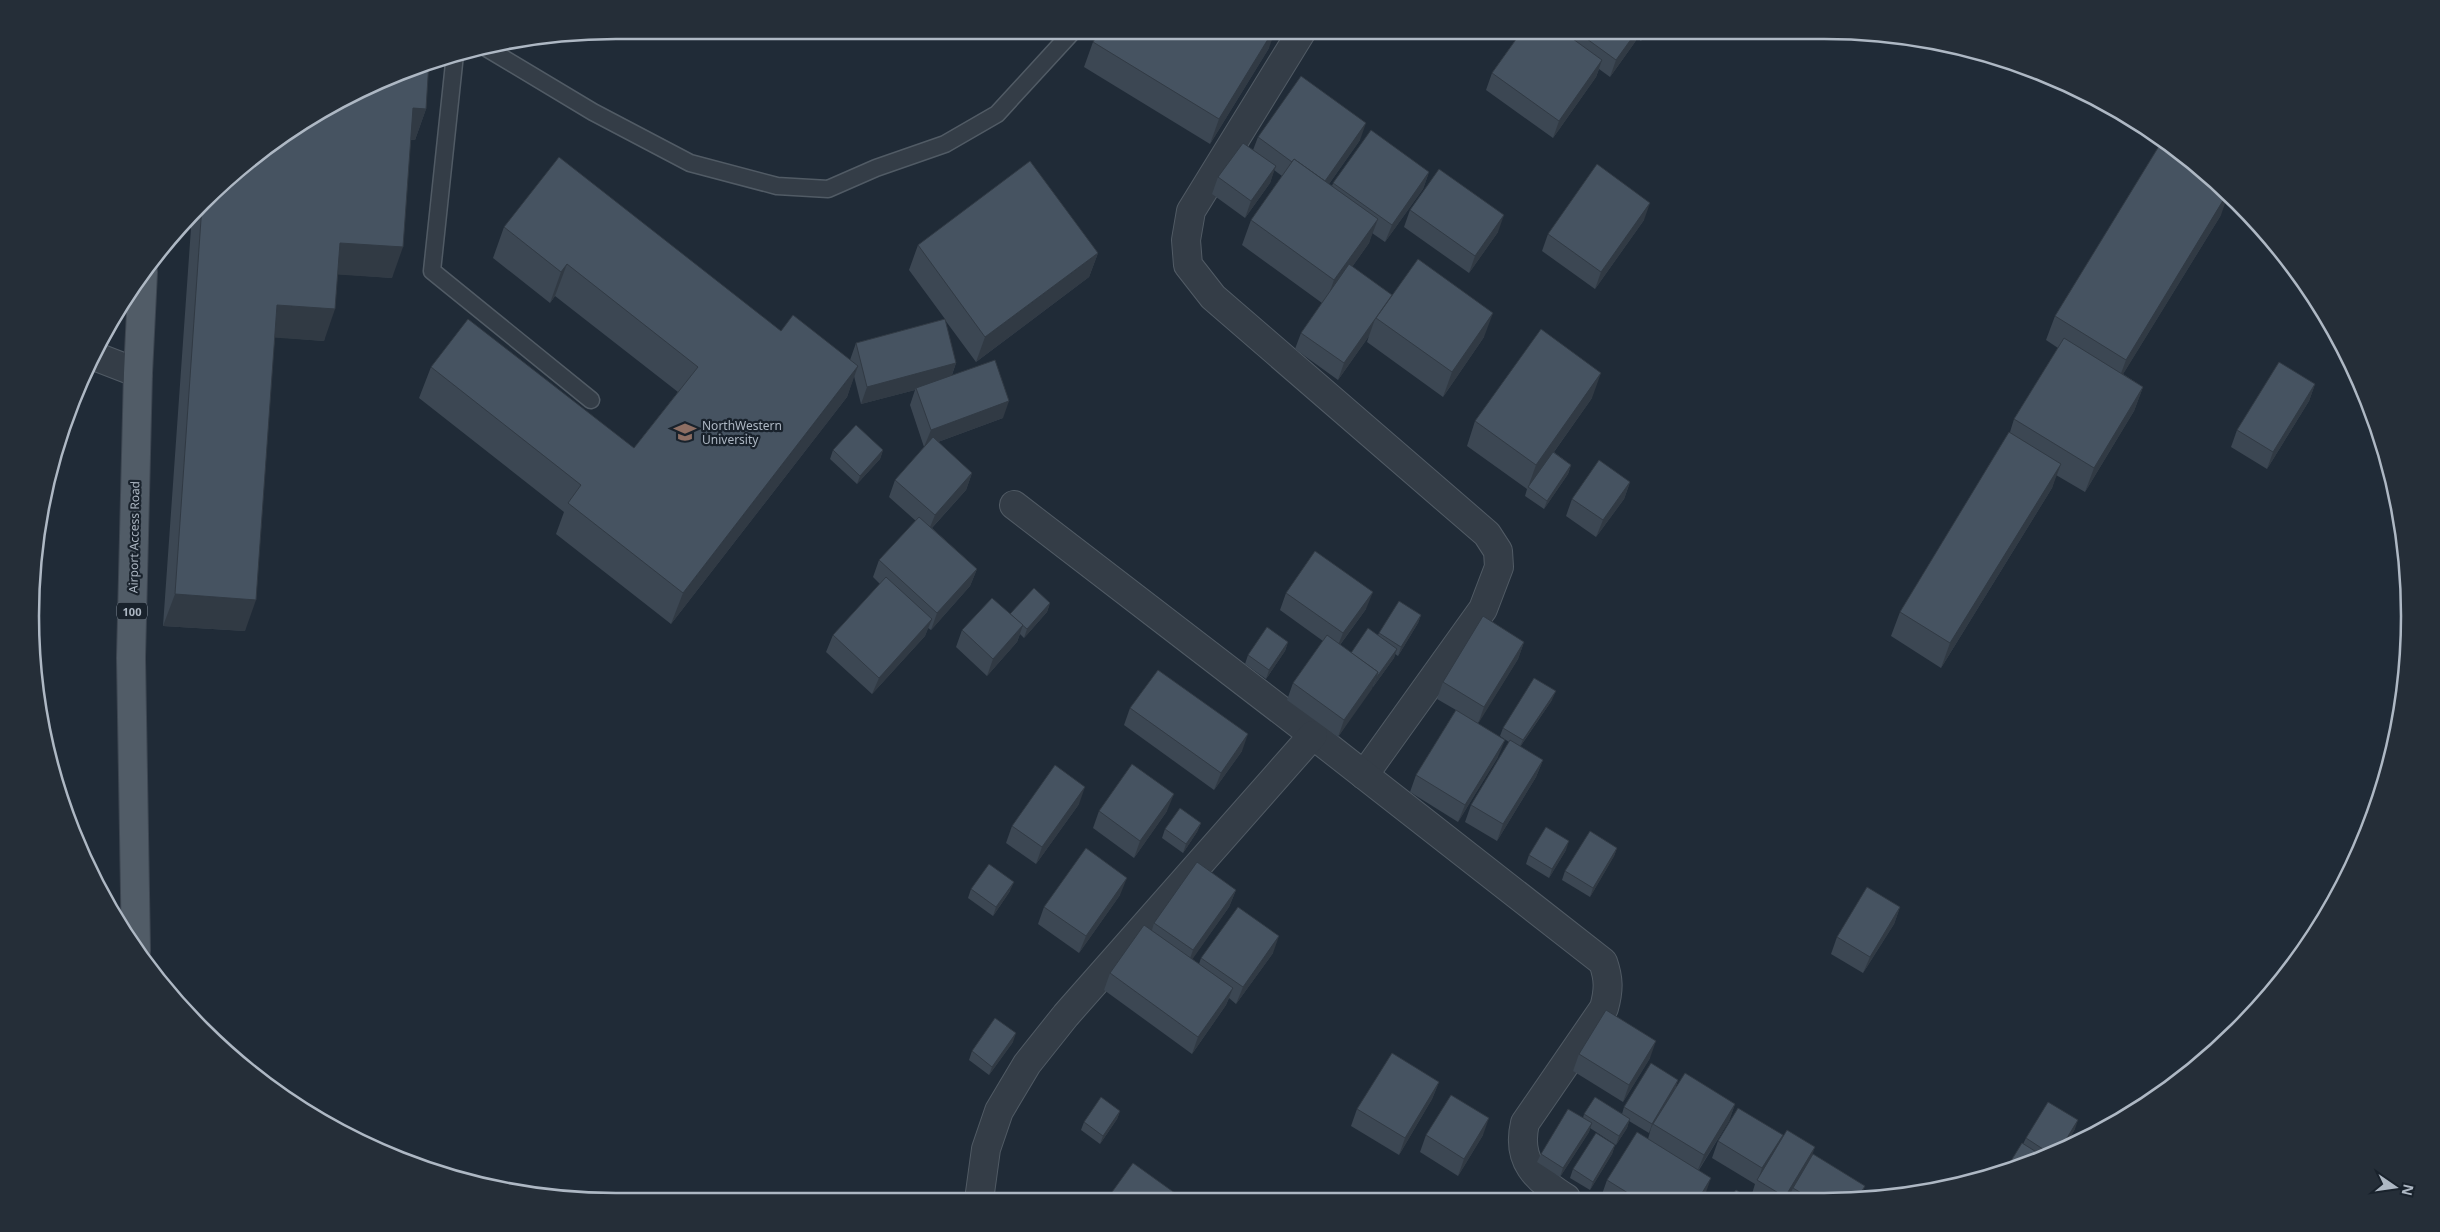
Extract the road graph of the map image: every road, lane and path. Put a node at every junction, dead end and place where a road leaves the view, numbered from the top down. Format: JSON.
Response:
{"nodes":[{"id":1,"x":1066,"y":39,"type":"edge"},
{"id":2,"x":1297,"y":39,"type":"edge"},
{"id":3,"x":493,"y":52,"type":"edge"},
{"id":4,"x":454,"y":62,"type":"edge"},
{"id":5,"x":142,"y":286,"type":"edge"},
{"id":6,"x":100,"y":358,"type":"edge"},
{"id":7,"x":138,"y":373,"type":"junction"},
{"id":8,"x":591,"y":400,"type":"dead end"},
{"id":9,"x":1014,"y":505,"type":"dead end"},
{"id":10,"x":1313,"y":735,"type":"junction"},
{"id":11,"x":1364,"y":775,"type":"junction"},
{"id":12,"x":136,"y":937,"type":"edge"},
{"id":13,"x":980,"y":1193,"type":"edge"},
{"id":14,"x":1559,"y":1193,"type":"edge"}],
"edges":[{"from":1,"to":3,"type":"lane"},
{"from":2,"to":11,"type":"street"},
{"from":4,"to":8,"type":"lane"},
{"from":5,"to":7,"type":"main road","name":"Airport Access Road","number":"100"},
{"from":6,"to":7,"type":"street"},
{"from":7,"to":12,"type":"main road","name":"Airport Access Road","number":"100"},
{"from":9,"to":10,"type":"street"},
{"from":10,"to":11,"type":"street"},
{"from":10,"to":13,"type":"street"},
{"from":11,"to":14,"type":"street"}]}
